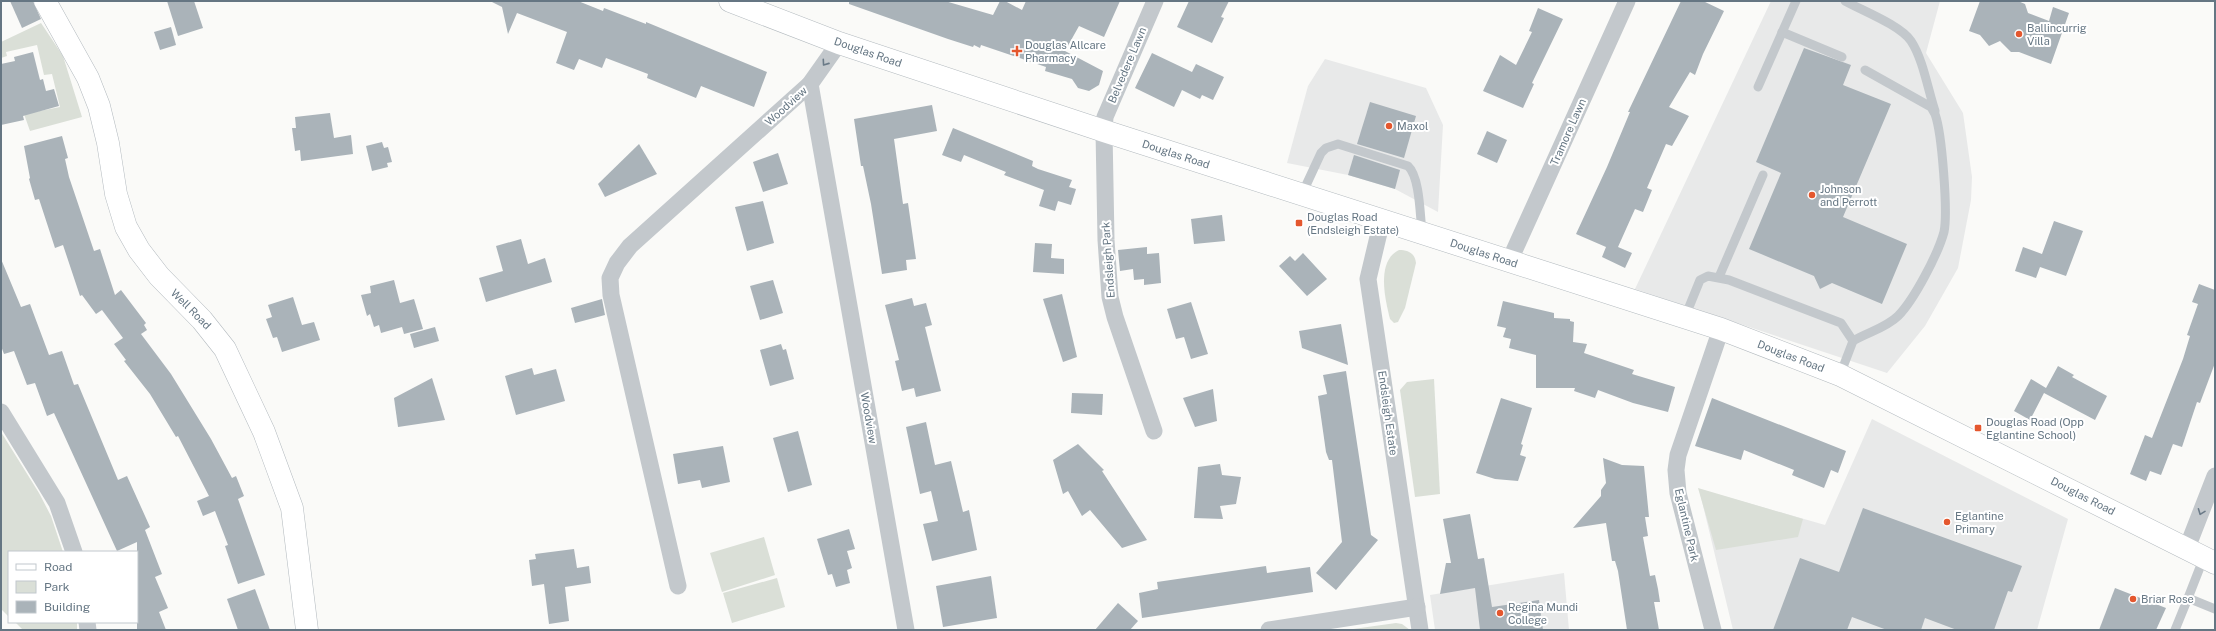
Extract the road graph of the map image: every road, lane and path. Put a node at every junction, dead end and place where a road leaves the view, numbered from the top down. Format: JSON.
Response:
{"nodes":[{"id":1,"x":44,"y":1,"type":"edge"},
{"id":2,"x":730,"y":1,"type":"edge"},
{"id":3,"x":1155,"y":1,"type":"edge"},
{"id":4,"x":1627,"y":1,"type":"edge"},
{"id":5,"x":1796,"y":1,"type":"edge"},
{"id":6,"x":1845,"y":1,"type":"edge"},
{"id":7,"x":760,"y":7,"type":"edge"},
{"id":8,"x":1782,"y":32,"type":"junction"},
{"id":9,"x":839,"y":43,"type":"junction"},
{"id":10,"x":1842,"y":57,"type":"dead end"},
{"id":11,"x":1865,"y":70,"type":"dead end"},
{"id":12,"x":810,"y":84,"type":"junction"},
{"id":13,"x":1758,"y":87,"type":"dead end"},
{"id":14,"x":1937,"y":120,"type":"junction"},
{"id":15,"x":1104,"y":131,"type":"junction"},
{"id":16,"x":1763,"y":175,"type":"dead end"},
{"id":17,"x":1302,"y":194,"type":"junction"},
{"id":18,"x":1382,"y":220,"type":"junction"},
{"id":19,"x":1422,"y":232,"type":"junction"},
{"id":20,"x":1509,"y":262,"type":"junction"},
{"id":21,"x":1719,"y":277,"type":"junction"},
{"id":22,"x":1685,"y":317,"type":"junction"},
{"id":23,"x":1721,"y":329,"type":"junction"},
{"id":24,"x":1853,"y":342,"type":"junction"},
{"id":25,"x":1840,"y":375,"type":"junction"},
{"id":26,"x":1,"y":412,"type":"edge"},
{"id":27,"x":1154,"y":431,"type":"dead end"},
{"id":28,"x":2215,"y":476,"type":"edge"},
{"id":29,"x":74,"y":551,"type":"edge"},
{"id":30,"x":2202,"y":556,"type":"edge"},
{"id":31,"x":678,"y":586,"type":"dead end"},
{"id":32,"x":2188,"y":598,"type":"junction"},
{"id":33,"x":1416,"y":607,"type":"junction"},
{"id":34,"x":2215,"y":609,"type":"edge"},
{"id":35,"x":307,"y":630,"type":"edge"},
{"id":36,"x":906,"y":630,"type":"edge"},
{"id":37,"x":1269,"y":630,"type":"edge"},
{"id":38,"x":1420,"y":630,"type":"edge"},
{"id":39,"x":1713,"y":630,"type":"edge"},
{"id":40,"x":2175,"y":630,"type":"edge"}],
"edges":[{"from":1,"to":35,"type":"main road","name":"Well Road"},
{"from":2,"to":7,"type":"main road","name":"Douglas Road"},
{"from":3,"to":15,"type":"street","name":"Belvedere Lawn"},
{"from":4,"to":20,"type":"street","name":"Tramore Lawn"},
{"from":5,"to":8,"type":"lane"},
{"from":6,"to":14,"type":"lane"},
{"from":7,"to":9,"type":"main road","name":"Douglas Road"},
{"from":8,"to":10,"type":"lane"},
{"from":8,"to":13,"type":"lane"},
{"from":9,"to":12,"type":"street","one_way":true},
{"from":9,"to":15,"type":"main road","name":"Douglas Road"},
{"from":11,"to":14,"type":"lane"},
{"from":12,"to":31,"type":"street","name":"Woodview"},
{"from":12,"to":36,"type":"street","name":"Woodview"},
{"from":14,"to":24,"type":"lane"},
{"from":15,"to":17,"type":"main road","name":"Douglas Road"},
{"from":15,"to":27,"type":"street","name":"Endsleigh Park"},
{"from":16,"to":21,"type":"lane"},
{"from":17,"to":18,"type":"main road","name":"Douglas Road"},
{"from":17,"to":19,"type":"lane"},
{"from":18,"to":19,"type":"main road","name":"Douglas Road"},
{"from":18,"to":33,"type":"street","name":"Endsleigh Estate"},
{"from":19,"to":20,"type":"main road","name":"Douglas Road"},
{"from":20,"to":22,"type":"main road","name":"Douglas Road"},
{"from":21,"to":22,"type":"lane"},
{"from":21,"to":24,"type":"lane"},
{"from":22,"to":23,"type":"main road","name":"Douglas Road"},
{"from":23,"to":25,"type":"main road","name":"Douglas Road"},
{"from":23,"to":39,"type":"street","name":"Eglantine Park"},
{"from":24,"to":25,"type":"lane"},
{"from":25,"to":30,"type":"main road","name":"Douglas Road"},
{"from":26,"to":29,"type":"street"},
{"from":28,"to":30,"type":"street","one_way":true},
{"from":30,"to":32,"type":"lane"},
{"from":32,"to":34,"type":"lane"},
{"from":32,"to":40,"type":"lane"},
{"from":33,"to":37,"type":"street"},
{"from":33,"to":38,"type":"street","name":"Endsleigh Estate"}]}
